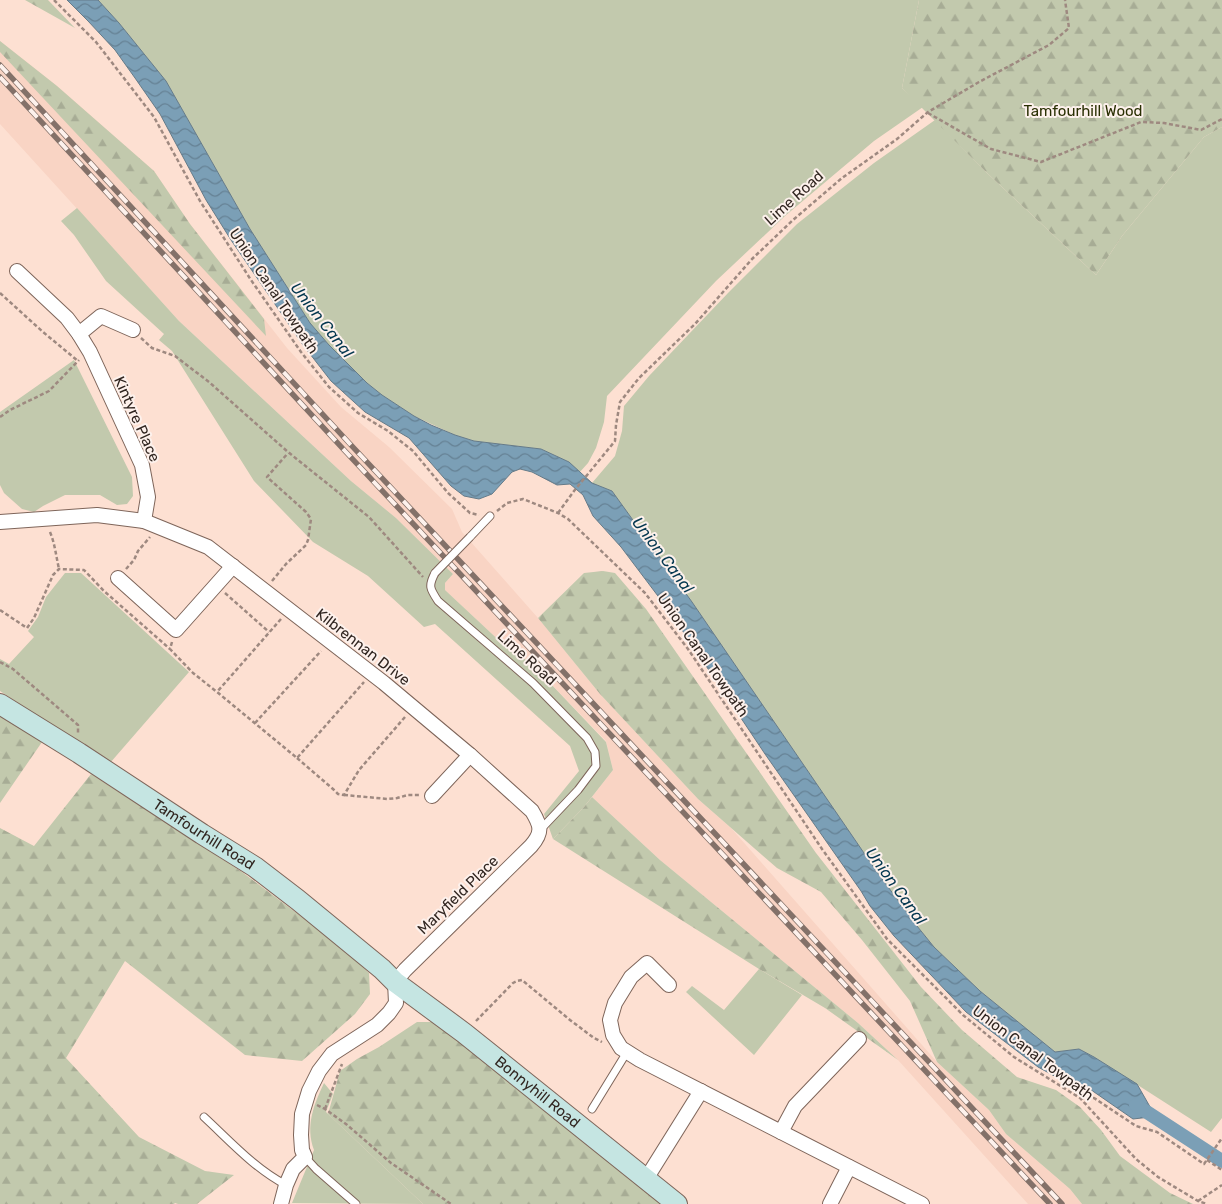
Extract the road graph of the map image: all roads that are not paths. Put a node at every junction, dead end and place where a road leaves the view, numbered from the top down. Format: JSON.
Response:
{"nodes":[{"id":1,"x":17,"y":271,"type":"dead end"},
{"id":2,"x":132,"y":330,"type":"road end"},
{"id":3,"x":79,"y":334,"type":"junction"},
{"id":4,"x":490,"y":516,"type":"road end"},
{"id":5,"x":144,"y":521,"type":"junction"},
{"id":6,"x":0,"y":522,"type":"edge"},
{"id":7,"x":233,"y":566,"type":"junction"},
{"id":8,"x":118,"y":578,"type":"road end"},
{"id":9,"x":0,"y":704,"type":"edge"},
{"id":10,"x":470,"y":755,"type":"junction"},
{"id":11,"x":432,"y":796,"type":"dead end"},
{"id":12,"x":540,"y":830,"type":"junction"},
{"id":13,"x":395,"y":982,"type":"junction"},
{"id":14,"x":668,"y":985,"type":"dead end"},
{"id":15,"x":859,"y":1039,"type":"dead end"},
{"id":16,"x":623,"y":1047,"type":"junction"},
{"id":17,"x":701,"y":1091,"type":"junction"},
{"id":18,"x":592,"y":1109,"type":"dead end"},
{"id":19,"x":204,"y":1117,"type":"dead end"},
{"id":20,"x":781,"y":1132,"type":"junction"},
{"id":21,"x":305,"y":1157,"type":"junction"},
{"id":22,"x":849,"y":1167,"type":"junction"},
{"id":23,"x":646,"y":1179,"type":"junction"},
{"id":24,"x":286,"y":1185,"type":"junction"},
{"id":25,"x":281,"y":1204,"type":"edge"},
{"id":26,"x":356,"y":1204,"type":"edge"},
{"id":27,"x":677,"y":1204,"type":"edge"},
{"id":28,"x":830,"y":1204,"type":"edge"},
{"id":29,"x":922,"y":1204,"type":"edge"}],
"edges":[{"from":1,"to":3,"type":"street","name":"Kintyre Place"},
{"from":2,"to":3,"type":"street"},
{"from":3,"to":5,"type":"street","name":"Kintyre Place"},
{"from":4,"to":12,"type":"lane","name":"Lime Road","bridge":true},
{"from":5,"to":6,"type":"street","name":"Kilbrennan Drive"},
{"from":5,"to":7,"type":"street","name":"Kilbrennan Drive"},
{"from":7,"to":8,"type":"street"},
{"from":7,"to":10,"type":"street","name":"Kilbrennan Drive"},
{"from":9,"to":13,"type":"main road","name":"Tamfourhill Road"},
{"from":10,"to":11,"type":"street"},
{"from":10,"to":12,"type":"street","name":"Kilbrennan Drive"},
{"from":12,"to":13,"type":"street","name":"Maryfield Place"},
{"from":13,"to":21,"type":"street"},
{"from":13,"to":23,"type":"main road","name":"Bonnyhill Road"},
{"from":14,"to":16,"type":"street"},
{"from":15,"to":20,"type":"street"},
{"from":16,"to":17,"type":"street"},
{"from":16,"to":18,"type":"lane"},
{"from":17,"to":20,"type":"street"},
{"from":17,"to":23,"type":"street"},
{"from":19,"to":24,"type":"lane"},
{"from":20,"to":22,"type":"street"},
{"from":21,"to":24,"type":"street"},
{"from":21,"to":26,"type":"lane"},
{"from":22,"to":28,"type":"street"},
{"from":22,"to":29,"type":"street"},
{"from":23,"to":27,"type":"main road","name":"Bonnyhill Road"},
{"from":24,"to":25,"type":"street"}]}
